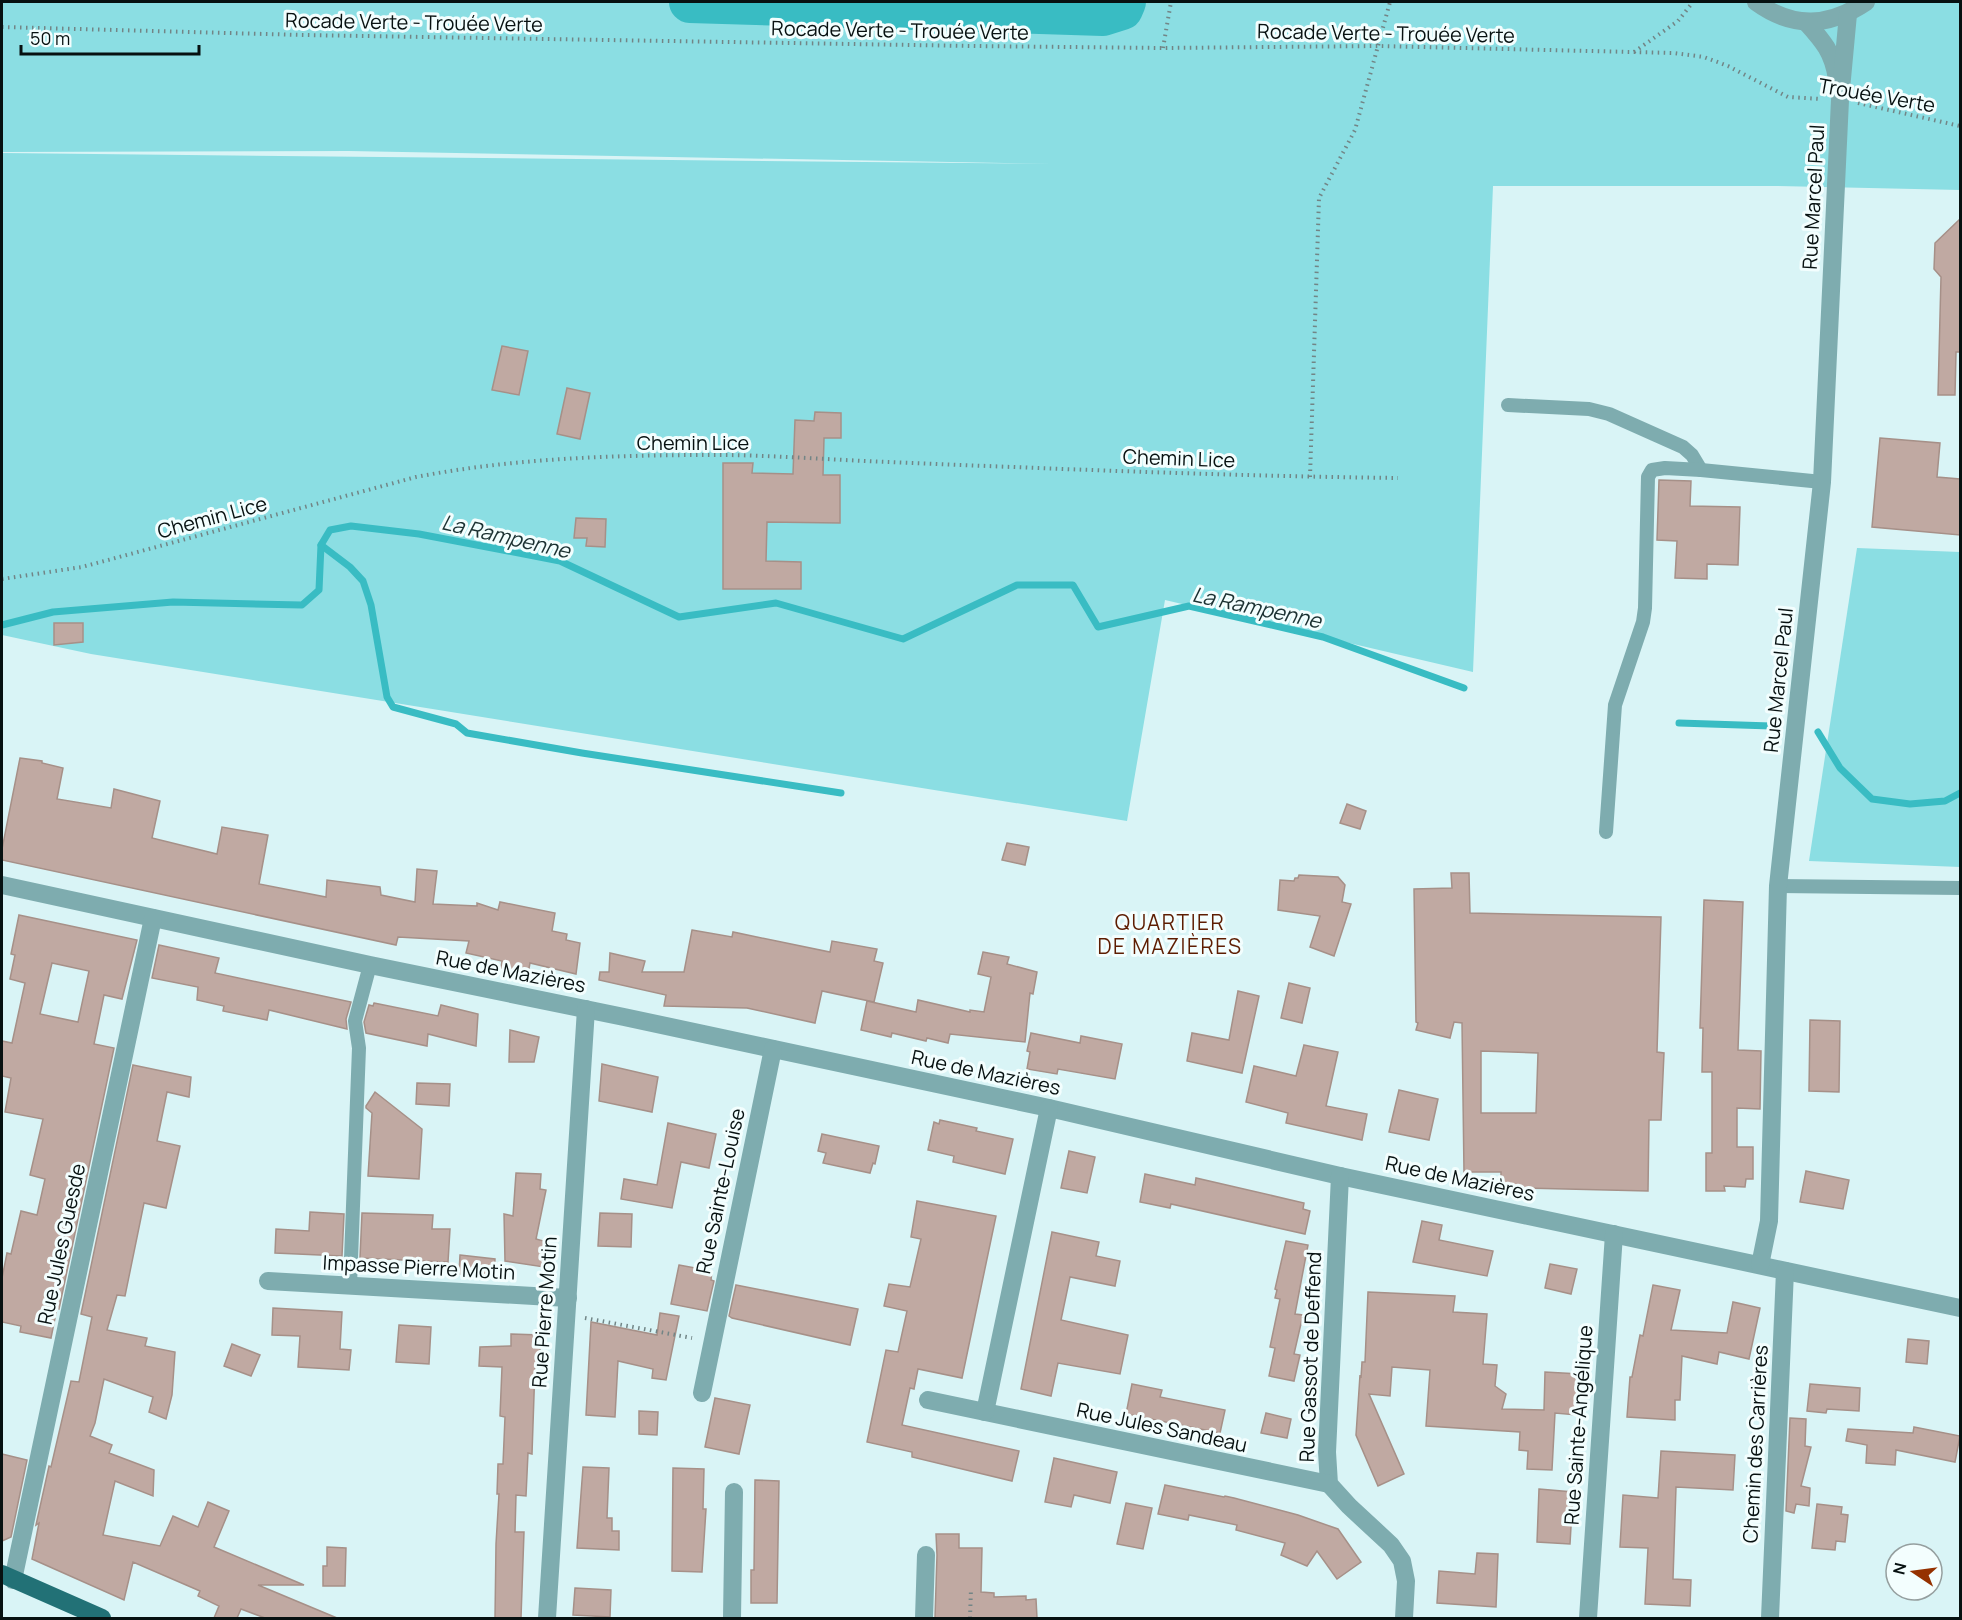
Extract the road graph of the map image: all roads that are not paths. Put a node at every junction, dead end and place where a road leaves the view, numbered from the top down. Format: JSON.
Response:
{"nodes":[{"id":1,"x":1756,"y":2,"type":"edge"},
{"id":2,"x":1866,"y":2,"type":"edge"},
{"id":3,"x":1848,"y":14,"type":"junction"},
{"id":4,"x":1806,"y":22,"type":"junction"},
{"id":5,"x":1840,"y":100,"type":"junction"},
{"id":6,"x":1508,"y":405,"type":"dead end"},
{"id":7,"x":1701,"y":470,"type":"junction"},
{"id":8,"x":1822,"y":482,"type":"junction"},
{"id":9,"x":1606,"y":832,"type":"dead end"},
{"id":10,"x":2,"y":885,"type":"edge"},
{"id":11,"x":1778,"y":886,"type":"junction"},
{"id":12,"x":1960,"y":888,"type":"edge"},
{"id":13,"x":153,"y":918,"type":"junction"},
{"id":14,"x":370,"y":965,"type":"junction"},
{"id":15,"x":586,"y":1009,"type":"junction"},
{"id":16,"x":773,"y":1049,"type":"junction"},
{"id":17,"x":1048,"y":1108,"type":"junction"},
{"id":18,"x":1340,"y":1176,"type":"junction"},
{"id":19,"x":1614,"y":1234,"type":"junction"},
{"id":20,"x":1760,"y":1265,"type":"junction"},
{"id":21,"x":1785,"y":1271,"type":"junction"},
{"id":22,"x":268,"y":1281,"type":"dead end"},
{"id":23,"x":350,"y":1285,"type":"junction"},
{"id":24,"x":567,"y":1306,"type":"junction"},
{"id":25,"x":1960,"y":1308,"type":"edge"},
{"id":26,"x":702,"y":1393,"type":"dead end"},
{"id":27,"x":928,"y":1400,"type":"dead end"},
{"id":28,"x":986,"y":1412,"type":"junction"},
{"id":29,"x":1329,"y":1484,"type":"junction"},
{"id":30,"x":734,"y":1492,"type":"dead end"},
{"id":31,"x":926,"y":1555,"type":"dead end"},
{"id":32,"x":8,"y":1577,"type":"edge"},
{"id":33,"x":102,"y":1618,"type":"edge"},
{"id":34,"x":547,"y":1618,"type":"edge"},
{"id":35,"x":732,"y":1618,"type":"edge"},
{"id":36,"x":924,"y":1618,"type":"edge"},
{"id":37,"x":1404,"y":1618,"type":"edge"},
{"id":38,"x":1588,"y":1618,"type":"edge"},
{"id":39,"x":1770,"y":1618,"type":"edge"}],
"edges":[{"from":1,"to":4,"type":"street"},
{"from":2,"to":3,"type":"street"},
{"from":3,"to":4,"type":"street"},
{"from":3,"to":5,"type":"street","name":"Rue Marcel Paul"},
{"from":4,"to":5,"type":"street","name":"Rue Marcel Paul"},
{"from":5,"to":8,"type":"street","name":"Rue Marcel Paul"},
{"from":6,"to":7,"type":"lane"},
{"from":7,"to":8,"type":"lane"},
{"from":7,"to":9,"type":"lane"},
{"from":8,"to":11,"type":"street","name":"Rue Marcel Paul"},
{"from":10,"to":13,"type":"street","name":"Rue de Mazières"},
{"from":11,"to":12,"type":"lane"},
{"from":11,"to":20,"type":"street","name":"Rue Marcel Paul"},
{"from":13,"to":14,"type":"street","name":"Rue de Mazières"},
{"from":13,"to":32,"type":"street","name":"Rue Jules Guesde"},
{"from":14,"to":15,"type":"street","name":"Rue de Mazières"},
{"from":14,"to":23,"type":"lane"},
{"from":15,"to":16,"type":"street","name":"Rue de Mazières"},
{"from":15,"to":24,"type":"street","name":"Rue Pierre Motin"},
{"from":16,"to":17,"type":"street","name":"Rue de Mazières"},
{"from":16,"to":26,"type":"street","name":"Rue Sainte-Louise"},
{"from":17,"to":18,"type":"street","name":"Rue de Mazières"},
{"from":17,"to":28,"type":"street"},
{"from":18,"to":19,"type":"street","name":"Rue de Mazières"},
{"from":18,"to":29,"type":"street","name":"Rue Gassot de Deffend"},
{"from":19,"to":20,"type":"street","name":"Rue de Mazières"},
{"from":19,"to":38,"type":"street","name":"Rue Sainte-Angélique"},
{"from":20,"to":21,"type":"street","name":"Rue de Mazières"},
{"from":21,"to":25,"type":"street","name":"Rue de Mazières"},
{"from":21,"to":39,"type":"street","name":"Chemin des Carrières"},
{"from":22,"to":23,"type":"street","name":"Impasse Pierre Motin"},
{"from":23,"to":24,"type":"street","name":"Impasse Pierre Motin"},
{"from":24,"to":34,"type":"street","name":"Rue Pierre Motin"},
{"from":27,"to":28,"type":"street","name":"Rue Jules Sandeau"},
{"from":28,"to":29,"type":"street","name":"Rue Jules Sandeau"},
{"from":29,"to":37,"type":"street","name":"Rue Gassot de Deffend"},
{"from":30,"to":35,"type":"street"},
{"from":31,"to":36,"type":"street"},
{"from":32,"to":33,"type":"main road"}]}
